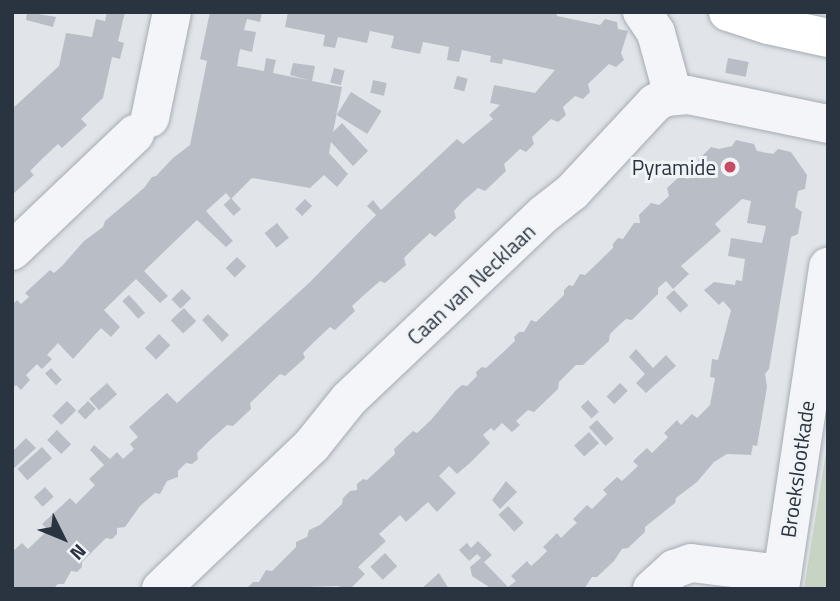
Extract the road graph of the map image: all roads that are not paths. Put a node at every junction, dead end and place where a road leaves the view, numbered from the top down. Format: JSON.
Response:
{"nodes":[{"id":1,"x":172,"y":12,"type":"edge"},
{"id":2,"x":642,"y":12,"type":"edge"},
{"id":3,"x":728,"y":12,"type":"edge"},
{"id":4,"x":828,"y":37,"type":"edge"},
{"id":5,"x":673,"y":96,"type":"junction"},
{"id":6,"x":828,"y":124,"type":"edge"},
{"id":7,"x":12,"y":251,"type":"edge"},
{"id":8,"x":828,"y":267,"type":"edge"},
{"id":9,"x":781,"y":581,"type":"edge"},
{"id":10,"x":161,"y":589,"type":"edge"},
{"id":11,"x":652,"y":589,"type":"edge"}],
"edges":[{"from":1,"to":7,"type":"street"},
{"from":2,"to":5,"type":"street"},
{"from":3,"to":4,"type":"main road"},
{"from":5,"to":6,"type":"street"},
{"from":5,"to":10,"type":"street","name":"Caan van Necklaan"},
{"from":8,"to":9,"type":"street","name":"Broekslootkade"},
{"from":9,"to":11,"type":"street"}]}
